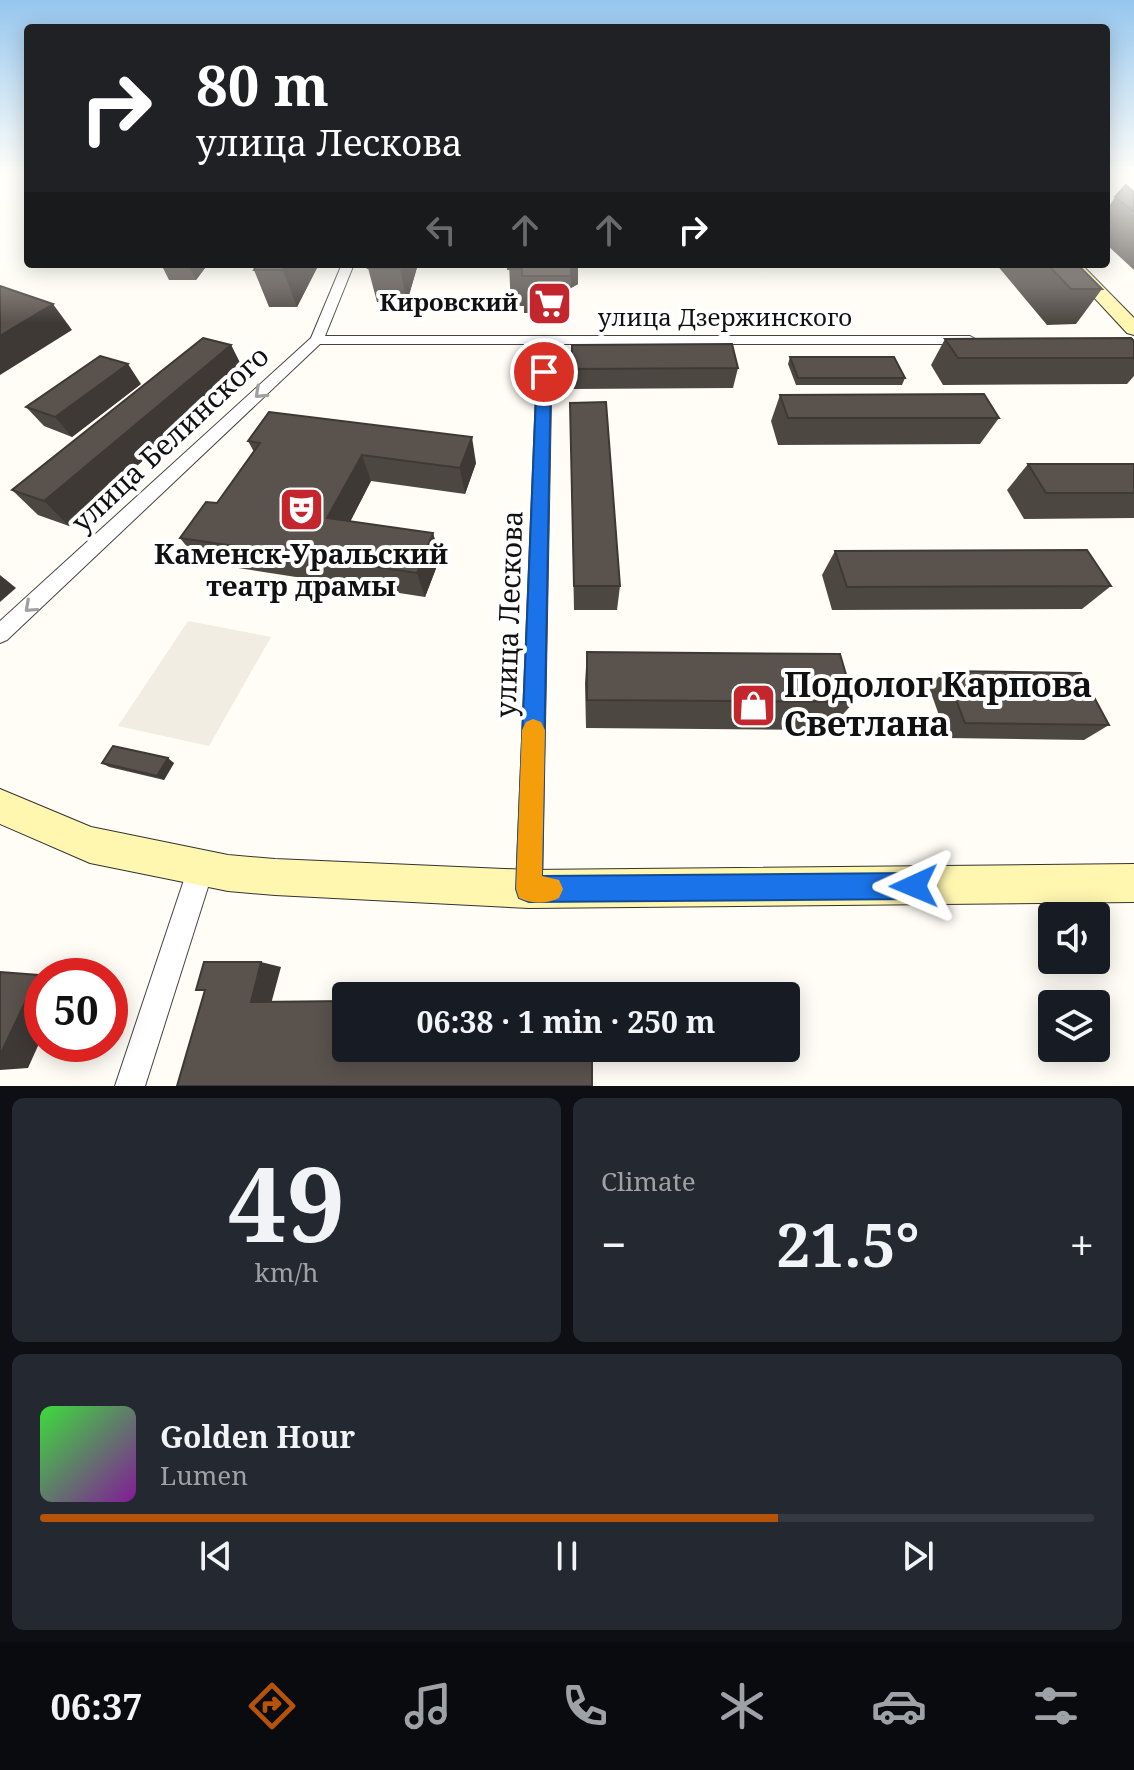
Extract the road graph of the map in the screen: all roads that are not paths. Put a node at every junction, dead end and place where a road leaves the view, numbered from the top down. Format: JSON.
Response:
{"nodes":[{"id":1,"x":346,"y":268,"type":"edge"},
{"id":2,"x":1074,"y":268,"type":"edge"},
{"id":3,"x":1131,"y":336,"type":"edge"},
{"id":4,"x":317,"y":340,"type":"junction"},
{"id":5,"x":545,"y":340,"type":"junction"},
{"id":6,"x":992,"y":340,"type":"edge"},
{"id":7,"x":0,"y":634,"type":"edge"},
{"id":8,"x":0,"y":806,"type":"edge"},
{"id":9,"x":201,"y":868,"type":"junction"},
{"id":10,"x":1134,"y":883,"type":"edge"},
{"id":11,"x":529,"y":889,"type":"junction"},
{"id":12,"x":130,"y":1086,"type":"edge"}],
"edges":[{"from":1,"to":4,"type":"street","name":"улица Белинского"},
{"from":2,"to":3,"type":"main road"},
{"from":4,"to":5,"type":"street","name":"улица Дзержинского"},
{"from":4,"to":7,"type":"street","name":"улица Белинского","one_way":true},
{"from":5,"to":6,"type":"street","name":"улица Дзержинского"},
{"from":5,"to":11,"type":"street","name":"улица Лескова"},
{"from":8,"to":9,"type":"main road"},
{"from":9,"to":11,"type":"main road"},
{"from":9,"to":12,"type":"street"},
{"from":10,"to":11,"type":"main road"}]}
